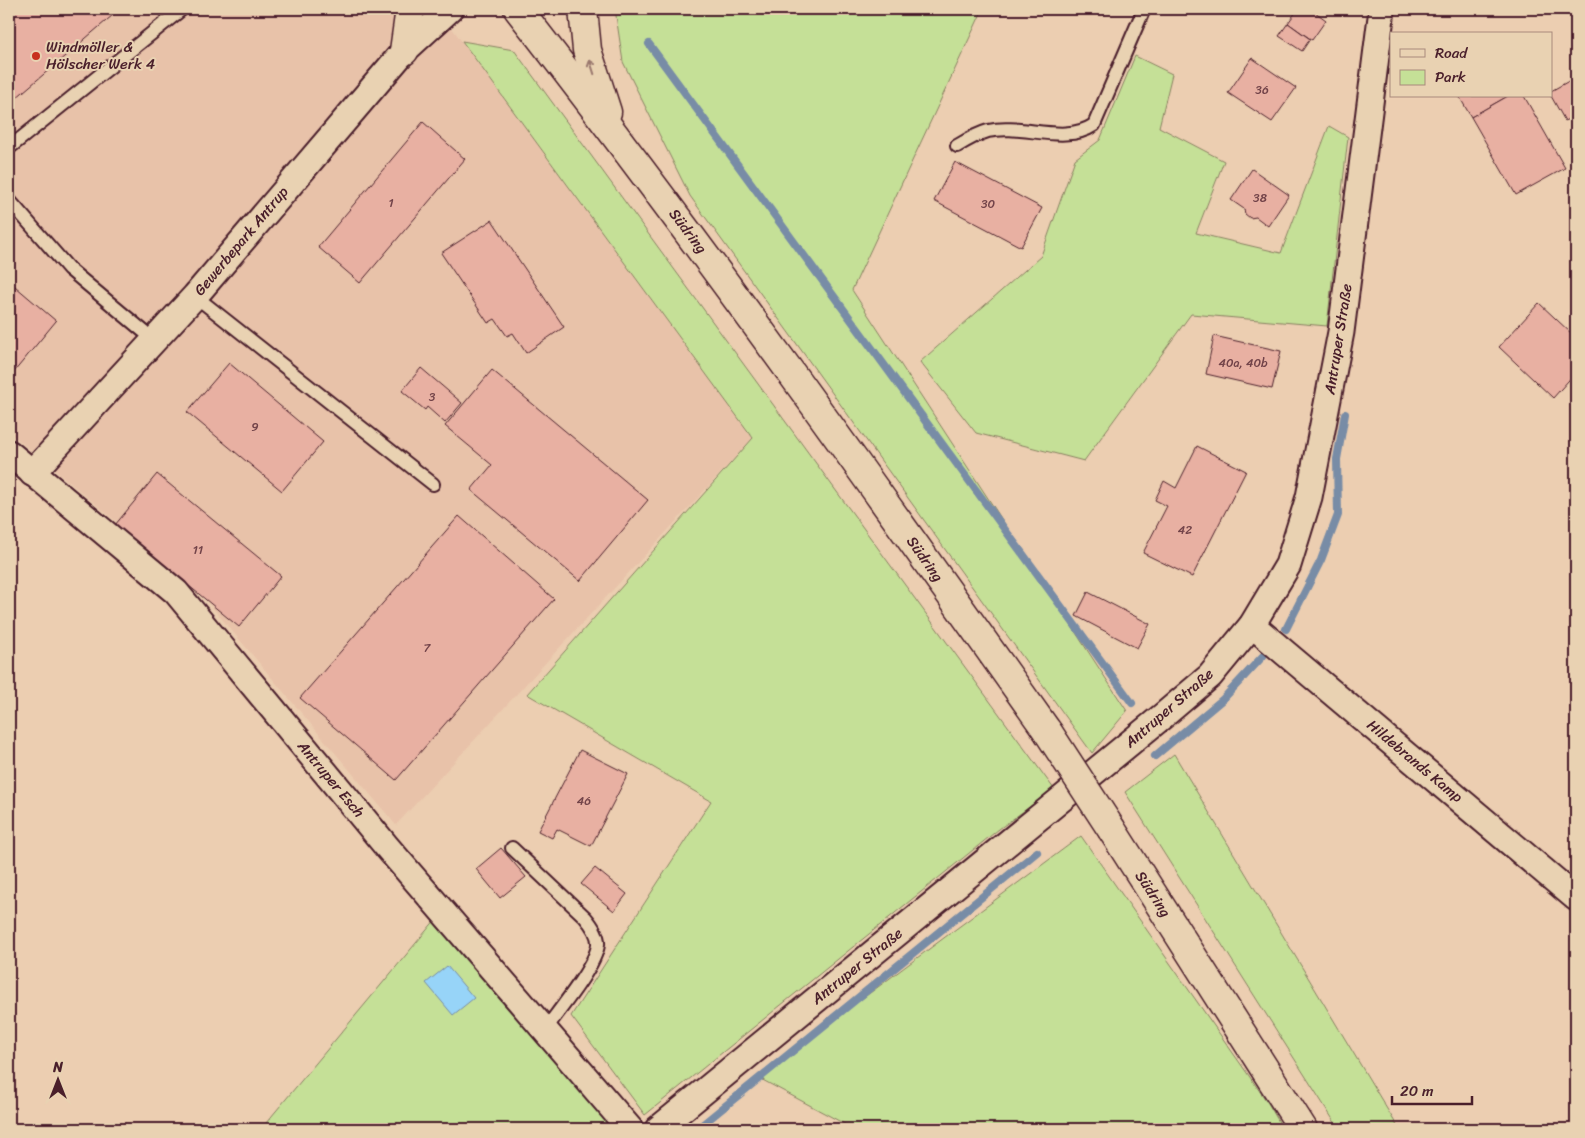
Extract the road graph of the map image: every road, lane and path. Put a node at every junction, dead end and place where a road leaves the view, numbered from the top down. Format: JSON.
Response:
{"nodes":[{"id":1,"x":182,"y":9,"type":"edge"},
{"id":2,"x":410,"y":9,"type":"edge"},
{"id":3,"x":450,"y":9,"type":"edge"},
{"id":4,"x":518,"y":9,"type":"edge"},
{"id":5,"x":583,"y":9,"type":"edge"},
{"id":6,"x":1144,"y":9,"type":"edge"},
{"id":7,"x":1382,"y":9,"type":"edge"},
{"id":8,"x":404,"y":51,"type":"junction"},
{"id":9,"x":613,"y":130,"type":"junction"},
{"id":10,"x":957,"y":146,"type":"dead end"},
{"id":11,"x":9,"y":148,"type":"edge"},
{"id":12,"x":9,"y":200,"type":"edge"},
{"id":13,"x":195,"y":296,"type":"junction"},
{"id":14,"x":154,"y":340,"type":"junction"},
{"id":15,"x":9,"y":453,"type":"edge"},
{"id":16,"x":32,"y":473,"type":"junction"},
{"id":17,"x":433,"y":484,"type":"dead end"},
{"id":18,"x":1252,"y":626,"type":"junction"},
{"id":19,"x":512,"y":848,"type":"dead end"},
{"id":20,"x":1576,"y":898,"type":"edge"},
{"id":21,"x":545,"y":1030,"type":"junction"},
{"id":22,"x":630,"y":1129,"type":"edge"},
{"id":23,"x":660,"y":1129,"type":"edge"},
{"id":24,"x":1303,"y":1129,"type":"edge"}],
"edges":[{"from":1,"to":11,"type":"lane"},
{"from":2,"to":8,"type":"main road"},
{"from":3,"to":8,"type":"street","name":"Gewerbepark Antrup"},
{"from":4,"to":9,"type":"main road","name":"Südring"},
{"from":9,"to":5,"type":"main road","one_way":true},
{"from":6,"to":10,"type":"lane"},
{"from":7,"to":18,"type":"street","name":"Antruper Straße"},
{"from":8,"to":13,"type":"street","name":"Gewerbepark Antrup"},
{"from":9,"to":24,"type":"main road","name":"Südring","bridge":true},
{"from":12,"to":14,"type":"lane"},
{"from":13,"to":14,"type":"street","name":"Gewerbepark Antrup"},
{"from":13,"to":17,"type":"lane"},
{"from":14,"to":16,"type":"street","name":"Gewerbepark Antrup"},
{"from":15,"to":16,"type":"street","name":"Antruper Esch"},
{"from":16,"to":21,"type":"street","name":"Antruper Esch"},
{"from":18,"to":20,"type":"street","name":"Hildebrands Kamp"},
{"from":18,"to":23,"type":"street","name":"Antruper Straße"},
{"from":19,"to":21,"type":"lane"},
{"from":21,"to":22,"type":"street","name":"Antruper Esch"}]}
